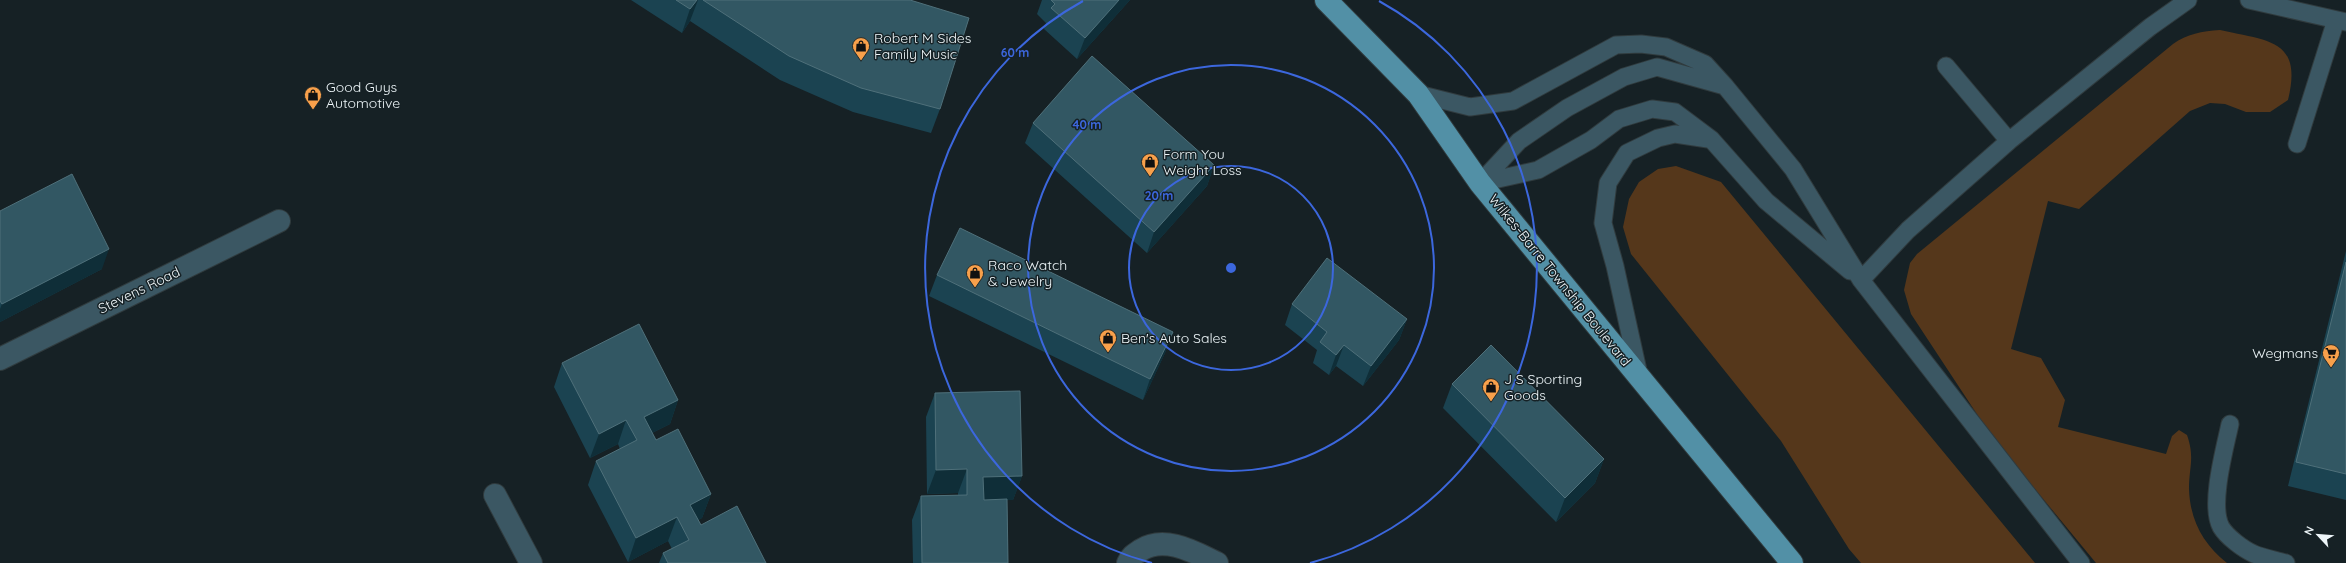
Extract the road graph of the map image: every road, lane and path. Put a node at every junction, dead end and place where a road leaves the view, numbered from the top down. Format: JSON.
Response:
{"nodes":[{"id":1,"x":1326,"y":0,"type":"edge"},
{"id":2,"x":2188,"y":0,"type":"edge"},
{"id":3,"x":2249,"y":0,"type":"edge"},
{"id":4,"x":2341,"y":21,"type":"edge"},
{"id":5,"x":1946,"y":66,"type":"dead end"},
{"id":6,"x":1725,"y":86,"type":"junction"},
{"id":7,"x":1418,"y":94,"type":"junction"},
{"id":8,"x":1711,"y":139,"type":"junction"},
{"id":9,"x":2009,"y":141,"type":"junction"},
{"id":10,"x":2297,"y":144,"type":"dead end"},
{"id":11,"x":1480,"y":183,"type":"junction"},
{"id":12,"x":279,"y":221,"type":"dead end"},
{"id":13,"x":1861,"y":280,"type":"junction"},
{"id":14,"x":0,"y":359,"type":"edge"},
{"id":15,"x":1640,"y":377,"type":"junction"},
{"id":16,"x":2230,"y":424,"type":"dead end"},
{"id":17,"x":495,"y":495,"type":"dead end"},
{"id":18,"x":531,"y":563,"type":"edge"},
{"id":19,"x":1128,"y":563,"type":"edge"},
{"id":20,"x":1217,"y":563,"type":"edge"},
{"id":21,"x":1792,"y":563,"type":"edge"},
{"id":22,"x":2081,"y":563,"type":"edge"},
{"id":23,"x":2286,"y":563,"type":"edge"}],
"edges":[{"from":1,"to":7,"type":"main road","name":"Wilkes-Barre Township Boulevard"},
{"from":2,"to":9,"type":"lane"},
{"from":3,"to":4,"type":"lane"},
{"from":4,"to":10,"type":"lane"},
{"from":5,"to":9,"type":"lane"},
{"from":6,"to":7,"type":"lane"},
{"from":6,"to":11,"type":"lane"},
{"from":6,"to":13,"type":"lane"},
{"from":7,"to":11,"type":"main road","name":"Wilkes-Barre Township Boulevard"},
{"from":8,"to":11,"type":"lane"},
{"from":8,"to":13,"type":"lane"},
{"from":8,"to":15,"type":"lane"},
{"from":9,"to":13,"type":"lane"},
{"from":11,"to":15,"type":"main road","name":"Wilkes-Barre Township Boulevard"},
{"from":12,"to":14,"type":"street","name":"Stevens Road"},
{"from":13,"to":22,"type":"lane"},
{"from":15,"to":21,"type":"main road","name":"Wilkes-Barre Township Boulevard"},
{"from":16,"to":23,"type":"lane"},
{"from":17,"to":18,"type":"street"},
{"from":19,"to":20,"type":"street"}]}
